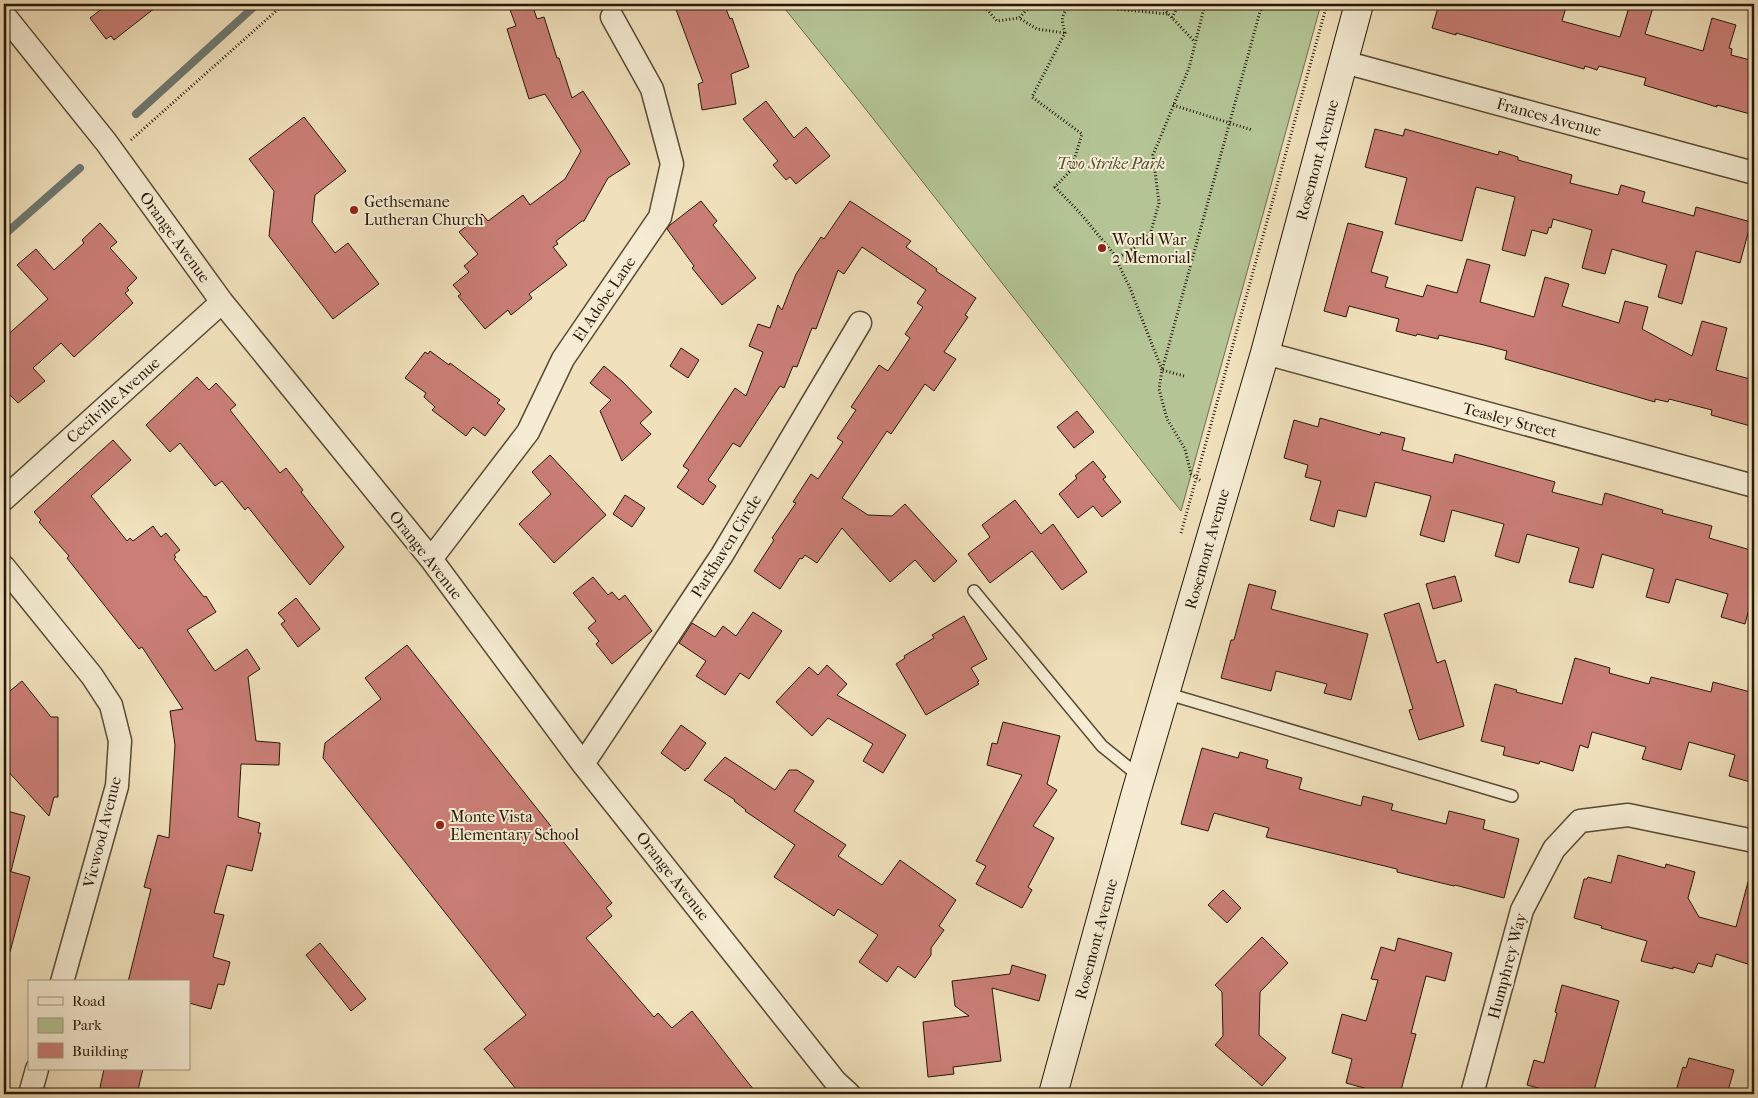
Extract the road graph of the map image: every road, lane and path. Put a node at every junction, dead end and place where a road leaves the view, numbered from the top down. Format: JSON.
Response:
{"nodes":[{"id":1,"x":284,"y":4,"type":"edge"},
{"id":2,"x":982,"y":4,"type":"edge"},
{"id":3,"x":1032,"y":4,"type":"edge"},
{"id":4,"x":1072,"y":4,"type":"edge"},
{"id":5,"x":1090,"y":4,"type":"edge"},
{"id":6,"x":1159,"y":4,"type":"edge"},
{"id":7,"x":1179,"y":4,"type":"edge"},
{"id":8,"x":1205,"y":4,"type":"edge"},
{"id":9,"x":1262,"y":4,"type":"edge"},
{"id":10,"x":1327,"y":4,"type":"edge"},
{"id":11,"x":1359,"y":4,"type":"edge"},
{"id":12,"x":1168,"y":14,"type":"junction"},
{"id":13,"x":4,"y":15,"type":"edge"},
{"id":14,"x":612,"y":17,"type":"dead end"},
{"id":15,"x":1020,"y":18,"type":"junction"},
{"id":16,"x":1172,"y":18,"type":"junction"},
{"id":17,"x":1065,"y":33,"type":"junction"},
{"id":18,"x":1195,"y":43,"type":"junction"},
{"id":19,"x":1344,"y":62,"type":"junction"},
{"id":20,"x":1173,"y":105,"type":"junction"},
{"id":21,"x":1229,"y":124,"type":"junction"},
{"id":22,"x":1252,"y":130,"type":"dead end"},
{"id":23,"x":114,"y":155,"type":"junction"},
{"id":24,"x":1754,"y":173,"type":"edge"},
{"id":25,"x":1116,"y":259,"type":"junction"},
{"id":26,"x":222,"y":302,"type":"junction"},
{"id":27,"x":860,"y":324,"type":"dead end"},
{"id":28,"x":1265,"y":353,"type":"junction"},
{"id":29,"x":1162,"y":370,"type":"junction"},
{"id":30,"x":1184,"y":376,"type":"dead end"},
{"id":31,"x":1191,"y":474,"type":"dead end"},
{"id":32,"x":1754,"y":486,"type":"edge"},
{"id":33,"x":4,"y":498,"type":"edge"},
{"id":34,"x":1181,"y":533,"type":"dead end"},
{"id":35,"x":431,"y":559,"type":"junction"},
{"id":36,"x":4,"y":567,"type":"edge"},
{"id":37,"x":974,"y":591,"type":"dead end"},
{"id":38,"x":1165,"y":693,"type":"junction"},
{"id":39,"x":583,"y":764,"type":"junction"},
{"id":40,"x":1141,"y":777,"type":"junction"},
{"id":41,"x":1512,"y":796,"type":"dead end"},
{"id":42,"x":1754,"y":841,"type":"edge"},
{"id":43,"x":63,"y":980,"type":"edge"},
{"id":44,"x":37,"y":1070,"type":"edge"},
{"id":45,"x":30,"y":1094,"type":"edge"},
{"id":46,"x":849,"y":1094,"type":"edge"},
{"id":47,"x":1053,"y":1094,"type":"edge"},
{"id":48,"x":1472,"y":1094,"type":"edge"}],
"edges":[{"from":1,"to":23,"type":"path"},
{"from":2,"to":15,"type":"path"},
{"from":3,"to":15,"type":"path"},
{"from":4,"to":17,"type":"path"},
{"from":5,"to":12,"type":"path"},
{"from":6,"to":12,"type":"path"},
{"from":7,"to":16,"type":"path"},
{"from":8,"to":18,"type":"path"},
{"from":9,"to":21,"type":"path"},
{"from":10,"to":34,"type":"path"},
{"from":11,"to":19,"type":"street","name":"Rosemont Avenue"},
{"from":12,"to":16,"type":"path"},
{"from":13,"to":23,"type":"street","name":"Orange Avenue"},
{"from":14,"to":35,"type":"street","name":"El Adobe Lane"},
{"from":15,"to":17,"type":"path"},
{"from":16,"to":18,"type":"path"},
{"from":17,"to":25,"type":"path"},
{"from":18,"to":20,"type":"path"},
{"from":19,"to":24,"type":"street","name":"Frances Avenue"},
{"from":19,"to":28,"type":"street","name":"Rosemont Avenue"},
{"from":20,"to":21,"type":"path"},
{"from":20,"to":25,"type":"path"},
{"from":21,"to":22,"type":"path"},
{"from":21,"to":29,"type":"path"},
{"from":23,"to":26,"type":"street","name":"Orange Avenue"},
{"from":25,"to":29,"type":"path"},
{"from":26,"to":33,"type":"street","name":"Cecilville Avenue"},
{"from":26,"to":35,"type":"street","name":"Orange Avenue"},
{"from":27,"to":39,"type":"street","name":"Parkhaven Circle"},
{"from":28,"to":32,"type":"street","name":"Teasley Street"},
{"from":28,"to":38,"type":"street","name":"Rosemont Avenue"},
{"from":29,"to":30,"type":"path"},
{"from":29,"to":31,"type":"path"},
{"from":35,"to":39,"type":"street","name":"Orange Avenue"},
{"from":36,"to":43,"type":"street","name":"Vicwood Avenue"},
{"from":37,"to":40,"type":"lane"},
{"from":38,"to":40,"type":"street","name":"Rosemont Avenue"},
{"from":38,"to":41,"type":"lane"},
{"from":39,"to":46,"type":"street","name":"Orange Avenue"},
{"from":40,"to":47,"type":"street","name":"Rosemont Avenue"},
{"from":42,"to":48,"type":"street","name":"Humphrey Way"},
{"from":44,"to":45,"type":"street"}]}
